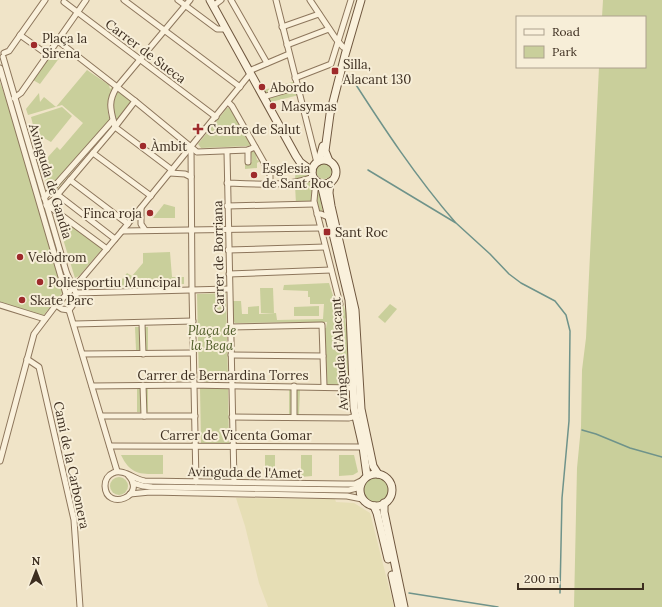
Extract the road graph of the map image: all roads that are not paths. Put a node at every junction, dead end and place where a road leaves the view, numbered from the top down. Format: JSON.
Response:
{"nodes":[{"id":1,"x":45,"y":0,"type":"edge"},
{"id":2,"x":86,"y":0,"type":"edge"},
{"id":3,"x":124,"y":0,"type":"edge"},
{"id":4,"x":178,"y":0,"type":"edge"},
{"id":5,"x":190,"y":0,"type":"edge"},
{"id":6,"x":221,"y":0,"type":"edge"},
{"id":7,"x":231,"y":0,"type":"edge"},
{"id":8,"x":276,"y":0,"type":"edge"},
{"id":9,"x":310,"y":0,"type":"edge"},
{"id":10,"x":351,"y":0,"type":"edge"},
{"id":11,"x":356,"y":0,"type":"edge"},
{"id":12,"x":361,"y":0,"type":"edge"},
{"id":13,"x":64,"y":2,"type":"dead end"},
{"id":14,"x":211,"y":3,"type":"edge"},
{"id":15,"x":185,"y":6,"type":"junction"},
{"id":16,"x":77,"y":12,"type":"junction"},
{"id":17,"x":319,"y":14,"type":"junction"},
{"id":18,"x":282,"y":28,"type":"junction"},
{"id":19,"x":226,"y":29,"type":"junction"},
{"id":20,"x":329,"y":29,"type":"junction"},
{"id":21,"x":164,"y":31,"type":"junction"},
{"id":22,"x":20,"y":35,"type":"junction"},
{"id":23,"x":58,"y":41,"type":"junction"},
{"id":24,"x":338,"y":41,"type":"junction"},
{"id":25,"x":287,"y":45,"type":"junction"},
{"id":26,"x":0,"y":47,"type":"edge"},
{"id":27,"x":343,"y":47,"type":"junction"},
{"id":28,"x":289,"y":54,"type":"junction"},
{"id":29,"x":48,"y":55,"type":"junction"},
{"id":30,"x":2,"y":56,"type":"edge"},
{"id":31,"x":139,"y":60,"type":"junction"},
{"id":32,"x":267,"y":64,"type":"junction"},
{"id":33,"x":0,"y":68,"type":"edge"},
{"id":34,"x":250,"y":72,"type":"junction"},
{"id":35,"x":295,"y":78,"type":"junction"},
{"id":36,"x":117,"y":87,"type":"junction"},
{"id":37,"x":297,"y":87,"type":"junction"},
{"id":38,"x":240,"y":88,"type":"junction"},
{"id":39,"x":263,"y":97,"type":"junction"},
{"id":40,"x":14,"y":98,"type":"junction"},
{"id":41,"x":135,"y":101,"type":"junction"},
{"id":42,"x":228,"y":102,"type":"junction"},
{"id":43,"x":216,"y":117,"type":"junction"},
{"id":44,"x":113,"y":120,"type":"junction"},
{"id":45,"x":114,"y":127,"type":"junction"},
{"id":46,"x":191,"y":147,"type":"junction"},
{"id":47,"x":255,"y":148,"type":"junction"},
{"id":48,"x":248,"y":150,"type":"junction"},
{"id":49,"x":226,"y":152,"type":"junction"},
{"id":50,"x":93,"y":153,"type":"junction"},
{"id":51,"x":328,"y":161,"type":"junction"},
{"id":52,"x":248,"y":162,"type":"dead end"},
{"id":53,"x":318,"y":162,"type":"junction"},
{"id":54,"x":171,"y":171,"type":"junction"},
{"id":55,"x":313,"y":174,"type":"junction"},
{"id":56,"x":191,"y":177,"type":"junction"},
{"id":57,"x":70,"y":180,"type":"junction"},
{"id":58,"x":330,"y":182,"type":"junction"},
{"id":59,"x":227,"y":183,"type":"junction"},
{"id":60,"x":270,"y":183,"type":"junction"},
{"id":61,"x":320,"y":183,"type":"junction"},
{"id":62,"x":58,"y":195,"type":"junction"},
{"id":63,"x":151,"y":196,"type":"junction"},
{"id":64,"x":44,"y":198,"type":"junction"},
{"id":65,"x":314,"y":204,"type":"junction"},
{"id":66,"x":46,"y":206,"type":"junction"},
{"id":67,"x":228,"y":206,"type":"junction"},
{"id":68,"x":141,"y":208,"type":"junction"},
{"id":69,"x":316,"y":214,"type":"junction"},
{"id":70,"x":328,"y":217,"type":"junction"},
{"id":71,"x":128,"y":224,"type":"junction"},
{"id":72,"x":320,"y":228,"type":"junction"},
{"id":73,"x":145,"y":230,"type":"junction"},
{"id":74,"x":192,"y":230,"type":"junction"},
{"id":75,"x":228,"y":230,"type":"junction"},
{"id":76,"x":122,"y":231,"type":"junction"},
{"id":77,"x":115,"y":239,"type":"junction"},
{"id":78,"x":325,"y":247,"type":"junction"},
{"id":79,"x":106,"y":249,"type":"junction"},
{"id":80,"x":228,"y":250,"type":"junction"},
{"id":81,"x":331,"y":270,"type":"junction"},
{"id":82,"x":229,"y":274,"type":"junction"},
{"id":83,"x":74,"y":287,"type":"junction"},
{"id":84,"x":229,"y":289,"type":"junction"},
{"id":85,"x":192,"y":290,"type":"junction"},
{"id":86,"x":76,"y":293,"type":"junction"},
{"id":87,"x":66,"y":294,"type":"junction"},
{"id":88,"x":340,"y":304,"type":"dead end"},
{"id":89,"x":0,"y":305,"type":"edge"},
{"id":90,"x":56,"y":305,"type":"junction"},
{"id":91,"x":70,"y":310,"type":"junction"},
{"id":92,"x":44,"y":319,"type":"junction"},
{"id":93,"x":193,"y":321,"type":"junction"},
{"id":94,"x":142,"y":323,"type":"junction"},
{"id":95,"x":75,"y":324,"type":"junction"},
{"id":96,"x":230,"y":327,"type":"junction"},
{"id":97,"x":193,"y":353,"type":"junction"},
{"id":98,"x":83,"y":354,"type":"junction"},
{"id":99,"x":143,"y":354,"type":"junction"},
{"id":100,"x":231,"y":356,"type":"junction"},
{"id":101,"x":323,"y":356,"type":"junction"},
{"id":102,"x":27,"y":358,"type":"junction"},
{"id":103,"x":143,"y":385,"type":"junction"},
{"id":104,"x":194,"y":385,"type":"junction"},
{"id":105,"x":92,"y":386,"type":"junction"},
{"id":106,"x":231,"y":386,"type":"junction"},
{"id":107,"x":294,"y":386,"type":"junction"},
{"id":108,"x":324,"y":386,"type":"junction"},
{"id":109,"x":353,"y":388,"type":"junction"},
{"id":110,"x":101,"y":416,"type":"junction"},
{"id":111,"x":144,"y":416,"type":"junction"},
{"id":112,"x":195,"y":416,"type":"junction"},
{"id":113,"x":356,"y":416,"type":"junction"},
{"id":114,"x":232,"y":417,"type":"junction"},
{"id":115,"x":294,"y":417,"type":"junction"},
{"id":116,"x":110,"y":446,"type":"junction"},
{"id":117,"x":195,"y":446,"type":"junction"},
{"id":118,"x":233,"y":446,"type":"junction"},
{"id":119,"x":363,"y":447,"type":"junction"},
{"id":120,"x":0,"y":462,"type":"edge"},
{"id":121,"x":117,"y":471,"type":"junction"},
{"id":122,"x":378,"y":474,"type":"junction"},
{"id":123,"x":128,"y":475,"type":"junction"},
{"id":124,"x":363,"y":481,"type":"junction"},
{"id":125,"x":196,"y":482,"type":"junction"},
{"id":126,"x":234,"y":482,"type":"junction"},
{"id":127,"x":133,"y":483,"type":"junction"},
{"id":128,"x":130,"y":494,"type":"junction"},
{"id":129,"x":362,"y":499,"type":"junction"},
{"id":130,"x":384,"y":503,"type":"junction"},
{"id":131,"x":374,"y":506,"type":"junction"},
{"id":132,"x":80,"y":607,"type":"edge"},
{"id":133,"x":399,"y":607,"type":"edge"},
{"id":134,"x":404,"y":607,"type":"edge"}],
"edges":[{"from":1,"to":22,"type":"street"},
{"from":2,"to":16,"type":"street"},
{"from":3,"to":21,"type":"street"},
{"from":4,"to":15,"type":"street"},
{"from":5,"to":15,"type":"street"},
{"from":6,"to":14,"type":"street"},
{"from":7,"to":32,"type":"street"},
{"from":8,"to":18,"type":"street"},
{"from":9,"to":17,"type":"street"},
{"from":10,"to":24,"type":"street"},
{"from":11,"to":27,"type":"main road"},
{"from":12,"to":51,"type":"main road"},
{"from":13,"to":16,"type":"street","name":"Carrer de Sueca"},
{"from":14,"to":19,"type":"main road"},
{"from":15,"to":19,"type":"street"},
{"from":15,"to":21,"type":"street"},
{"from":16,"to":23,"type":"street"},
{"from":16,"to":31,"type":"street","name":"Carrer de Sueca"},
{"from":17,"to":18,"type":"street"},
{"from":17,"to":20,"type":"street"},
{"from":18,"to":25,"type":"street"},
{"from":19,"to":34,"type":"main road"},
{"from":20,"to":24,"type":"street"},
{"from":20,"to":25,"type":"street"},
{"from":21,"to":31,"type":"street"},
{"from":21,"to":38,"type":"street"},
{"from":22,"to":29,"type":"street"},
{"from":22,"to":30,"type":"street"},
{"from":23,"to":29,"type":"street"},
{"from":23,"to":36,"type":"street"},
{"from":24,"to":27,"type":"street"},
{"from":24,"to":35,"type":"street"},
{"from":25,"to":28,"type":"street"},
{"from":26,"to":30,"type":"street","name":"Avinguda de Gandia"},
{"from":27,"to":53,"type":"main road"},
{"from":28,"to":32,"type":"street"},
{"from":28,"to":35,"type":"street"},
{"from":29,"to":40,"type":"street"},
{"from":30,"to":40,"type":"street","name":"Avinguda de Gandia"},
{"from":31,"to":36,"type":"street"},
{"from":31,"to":43,"type":"street","name":"Carrer de Sueca"},
{"from":32,"to":34,"type":"street"},
{"from":33,"to":87,"type":"street","name":"Avinguda de Gandia"},
{"from":34,"to":38,"type":"street"},
{"from":34,"to":39,"type":"main road"},
{"from":35,"to":37,"type":"street"},
{"from":36,"to":41,"type":"street"},
{"from":36,"to":44,"type":"street"},
{"from":37,"to":39,"type":"street"},
{"from":37,"to":53,"type":"street"},
{"from":38,"to":42,"type":"street"},
{"from":39,"to":55,"type":"main road"},
{"from":40,"to":64,"type":"street","name":"Avinguda de Gandia"},
{"from":41,"to":45,"type":"street"},
{"from":41,"to":46,"type":"street"},
{"from":42,"to":43,"type":"street"},
{"from":42,"to":47,"type":"street"},
{"from":43,"to":46,"type":"street"},
{"from":44,"to":45,"type":"street"},
{"from":44,"to":64,"type":"street"},
{"from":45,"to":50,"type":"street"},
{"from":45,"to":54,"type":"street"},
{"from":46,"to":49,"type":"street"},
{"from":46,"to":54,"type":"street"},
{"from":46,"to":56,"type":"street"},
{"from":47,"to":48,"type":"street"},
{"from":47,"to":60,"type":"street"},
{"from":48,"to":49,"type":"street"},
{"from":48,"to":52,"type":"street"},
{"from":49,"to":59,"type":"street","name":"Carrer de Borriana"},
{"from":50,"to":57,"type":"street"},
{"from":50,"to":63,"type":"street"},
{"from":51,"to":53,"type":"main road"},
{"from":51,"to":58,"type":"main road"},
{"from":53,"to":55,"type":"main road"},
{"from":54,"to":56,"type":"street"},
{"from":54,"to":63,"type":"street"},
{"from":55,"to":60,"type":"street"},
{"from":55,"to":61,"type":"main road"},
{"from":56,"to":74,"type":"street"},
{"from":57,"to":62,"type":"street"},
{"from":57,"to":71,"type":"street"},
{"from":58,"to":61,"type":"main road"},
{"from":58,"to":122,"type":"main road","name":"Avinguda d'Alacant"},
{"from":59,"to":60,"type":"street"},
{"from":59,"to":67,"type":"street","name":"Carrer de Borriana"},
{"from":61,"to":65,"type":"street","name":"Avinguda d'Alacant"},
{"from":61,"to":70,"type":"main road","name":"Avinguda d'Alacant"},
{"from":62,"to":66,"type":"street"},
{"from":62,"to":77,"type":"street"},
{"from":63,"to":68,"type":"street"},
{"from":64,"to":66,"type":"street","name":"Avinguda de Gandia"},
{"from":65,"to":67,"type":"street"},
{"from":65,"to":69,"type":"street","name":"Avinguda d'Alacant"},
{"from":66,"to":79,"type":"street"},
{"from":66,"to":83,"type":"street","name":"Avinguda de Gandia"},
{"from":67,"to":75,"type":"street","name":"Carrer de Borriana"},
{"from":68,"to":71,"type":"street"},
{"from":68,"to":73,"type":"street"},
{"from":69,"to":70,"type":"street"},
{"from":69,"to":72,"type":"street","name":"Avinguda d'Alacant"},
{"from":70,"to":109,"type":"main road","name":"Avinguda d'Alacant"},
{"from":71,"to":76,"type":"street"},
{"from":72,"to":75,"type":"street"},
{"from":72,"to":78,"type":"street","name":"Avinguda d'Alacant"},
{"from":73,"to":74,"type":"street"},
{"from":73,"to":76,"type":"street"},
{"from":74,"to":75,"type":"street"},
{"from":74,"to":85,"type":"street"},
{"from":75,"to":80,"type":"street","name":"Carrer de Borriana"},
{"from":76,"to":77,"type":"street"},
{"from":77,"to":79,"type":"street"},
{"from":78,"to":80,"type":"street"},
{"from":78,"to":81,"type":"street","name":"Avinguda d'Alacant"},
{"from":79,"to":83,"type":"street"},
{"from":80,"to":82,"type":"street","name":"Carrer de Borriana"},
{"from":81,"to":82,"type":"street"},
{"from":81,"to":88,"type":"street","name":"Avinguda d'Alacant"},
{"from":82,"to":84,"type":"street","name":"Carrer de Borriana"},
{"from":83,"to":86,"type":"street","name":"Avinguda de Gandia"},
{"from":83,"to":87,"type":"street"},
{"from":84,"to":85,"type":"street"},
{"from":84,"to":96,"type":"street","name":"Carrer de Borriana"},
{"from":85,"to":86,"type":"street"},
{"from":85,"to":93,"type":"street"},
{"from":86,"to":91,"type":"street"},
{"from":87,"to":90,"type":"street"},
{"from":89,"to":92,"type":"street"},
{"from":90,"to":91,"type":"street"},
{"from":90,"to":92,"type":"street"},
{"from":91,"to":95,"type":"street"},
{"from":92,"to":102,"type":"street"},
{"from":93,"to":94,"type":"street"},
{"from":93,"to":97,"type":"street"},
{"from":94,"to":95,"type":"street"},
{"from":94,"to":99,"type":"street"},
{"from":95,"to":98,"type":"street"},
{"from":96,"to":100,"type":"street","name":"Carrer de Borriana"},
{"from":96,"to":101,"type":"street"},
{"from":97,"to":99,"type":"street"},
{"from":97,"to":104,"type":"street"},
{"from":98,"to":99,"type":"street"},
{"from":98,"to":105,"type":"street"},
{"from":100,"to":101,"type":"street"},
{"from":100,"to":106,"type":"street","name":"Carrer de Borriana"},
{"from":101,"to":108,"type":"street"},
{"from":102,"to":120,"type":"street"},
{"from":102,"to":132,"type":"street","name":"Camí de la Carbonera"},
{"from":103,"to":104,"type":"street","name":"Carrer de Bernardina Torres"},
{"from":103,"to":105,"type":"street","name":"Carrer de Bernardina Torres"},
{"from":103,"to":111,"type":"street"},
{"from":104,"to":106,"type":"street","name":"Carrer de Bernardina Torres"},
{"from":104,"to":112,"type":"street"},
{"from":105,"to":110,"type":"street"},
{"from":106,"to":107,"type":"street","name":"Carrer de Bernardina Torres"},
{"from":106,"to":114,"type":"street","name":"Carrer de Borriana"},
{"from":107,"to":108,"type":"street","name":"Carrer de Bernardina Torres"},
{"from":107,"to":115,"type":"street"},
{"from":108,"to":109,"type":"street","name":"Carrer de Bernardina Torres"},
{"from":109,"to":113,"type":"main road","name":"Avinguda d'Alacant"},
{"from":110,"to":111,"type":"street"},
{"from":110,"to":116,"type":"street"},
{"from":111,"to":112,"type":"street"},
{"from":112,"to":117,"type":"street"},
{"from":113,"to":115,"type":"street"},
{"from":113,"to":119,"type":"main road","name":"Avinguda d'Alacant"},
{"from":114,"to":115,"type":"street"},
{"from":114,"to":118,"type":"street","name":"Carrer de Borriana"},
{"from":116,"to":117,"type":"street","name":"Carrer de Vicenta Gomar"},
{"from":116,"to":121,"type":"street"},
{"from":117,"to":118,"type":"street","name":"Carrer de Vicenta Gomar"},
{"from":117,"to":125,"type":"street"},
{"from":118,"to":119,"type":"street","name":"Carrer de Vicenta Gomar"},
{"from":118,"to":126,"type":"street","name":"Carrer de Borriana"},
{"from":119,"to":124,"type":"main road","name":"Avinguda d'Alacant"},
{"from":121,"to":123,"type":"street"},
{"from":121,"to":128,"type":"street"},
{"from":122,"to":124,"type":"main road"},
{"from":122,"to":130,"type":"main road"},
{"from":123,"to":125,"type":"street","name":"Avinguda de l'Amet"},
{"from":123,"to":127,"type":"street"},
{"from":124,"to":126,"type":"street","name":"Avinguda de l'Amet"},
{"from":124,"to":127,"type":"street","name":"Avinguda de l'Amet"},
{"from":124,"to":129,"type":"main road"},
{"from":125,"to":126,"type":"street","name":"Avinguda de l'Amet"},
{"from":127,"to":128,"type":"street"},
{"from":128,"to":129,"type":"street","name":"Avinguda de l'Amet"},
{"from":129,"to":131,"type":"main road"},
{"from":130,"to":131,"type":"main road"},
{"from":130,"to":134,"type":"main road"},
{"from":131,"to":133,"type":"main road"}]}
